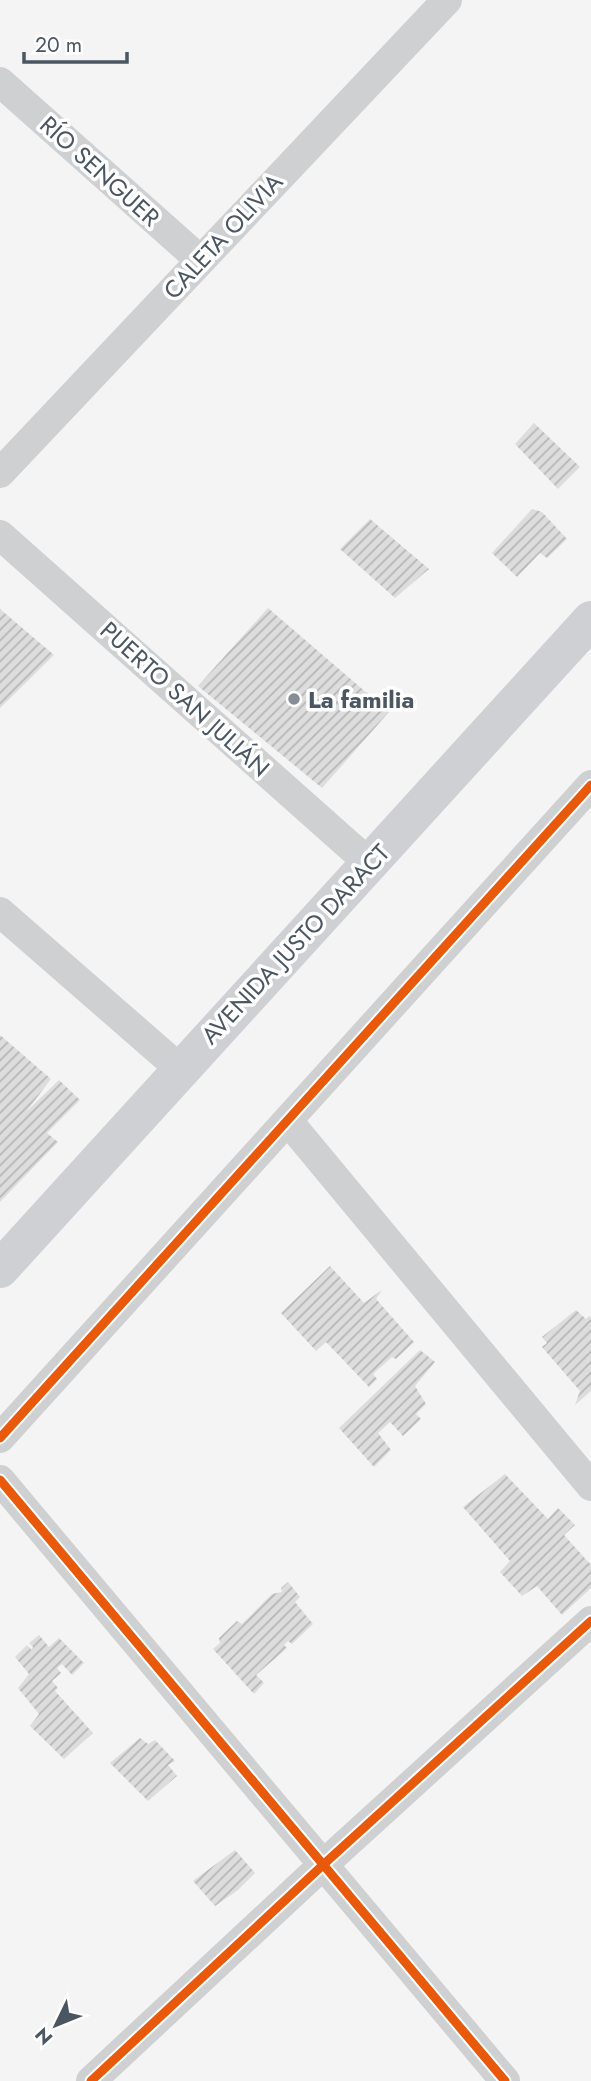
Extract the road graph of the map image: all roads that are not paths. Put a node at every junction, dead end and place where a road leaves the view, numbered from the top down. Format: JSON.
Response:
{"nodes":[{"id":1,"x":441,"y":2,"type":"edge"},
{"id":2,"x":0,"y":82,"type":"edge"},
{"id":3,"x":200,"y":260,"type":"junction"},
{"id":4,"x":0,"y":473,"type":"edge"},
{"id":5,"x":0,"y":535,"type":"edge"},
{"id":6,"x":591,"y":620,"type":"edge"},
{"id":7,"x":591,"y":785,"type":"edge"},
{"id":8,"x":370,"y":864,"type":"junction"},
{"id":9,"x":0,"y":912,"type":"edge"},
{"id":10,"x":180,"y":1069,"type":"junction"},
{"id":11,"x":288,"y":1121,"type":"junction"},
{"id":12,"x":0,"y":1269,"type":"edge"},
{"id":13,"x":0,"y":1438,"type":"edge"},
{"id":14,"x":0,"y":1479,"type":"edge"},
{"id":15,"x":591,"y":1486,"type":"edge"},
{"id":16,"x":591,"y":1621,"type":"edge"},
{"id":17,"x":324,"y":1864,"type":"junction"},
{"id":18,"x":91,"y":2081,"type":"edge"},
{"id":19,"x":505,"y":2081,"type":"edge"}],
"edges":[{"from":1,"to":3,"type":"street","name":"CALETA OLIVIA"},
{"from":2,"to":3,"type":"street","name":"RÍO SENGUER"},
{"from":3,"to":4,"type":"street","name":"CALETA OLIVIA"},
{"from":5,"to":8,"type":"street","name":"PUERTO SAN JULIÁN"},
{"from":6,"to":8,"type":"main road","name":"AVENIDA JUSTO DARACT"},
{"from":7,"to":11,"type":"street"},
{"from":8,"to":10,"type":"main road","name":"AVENIDA JUSTO DARACT"},
{"from":9,"to":10,"type":"street"},
{"from":10,"to":12,"type":"main road","name":"AVENIDA JUSTO DARACT"},
{"from":11,"to":13,"type":"street"},
{"from":11,"to":15,"type":"street"},
{"from":14,"to":17,"type":"street"},
{"from":16,"to":17,"type":"street"},
{"from":17,"to":18,"type":"street"},
{"from":17,"to":19,"type":"street"}]}
